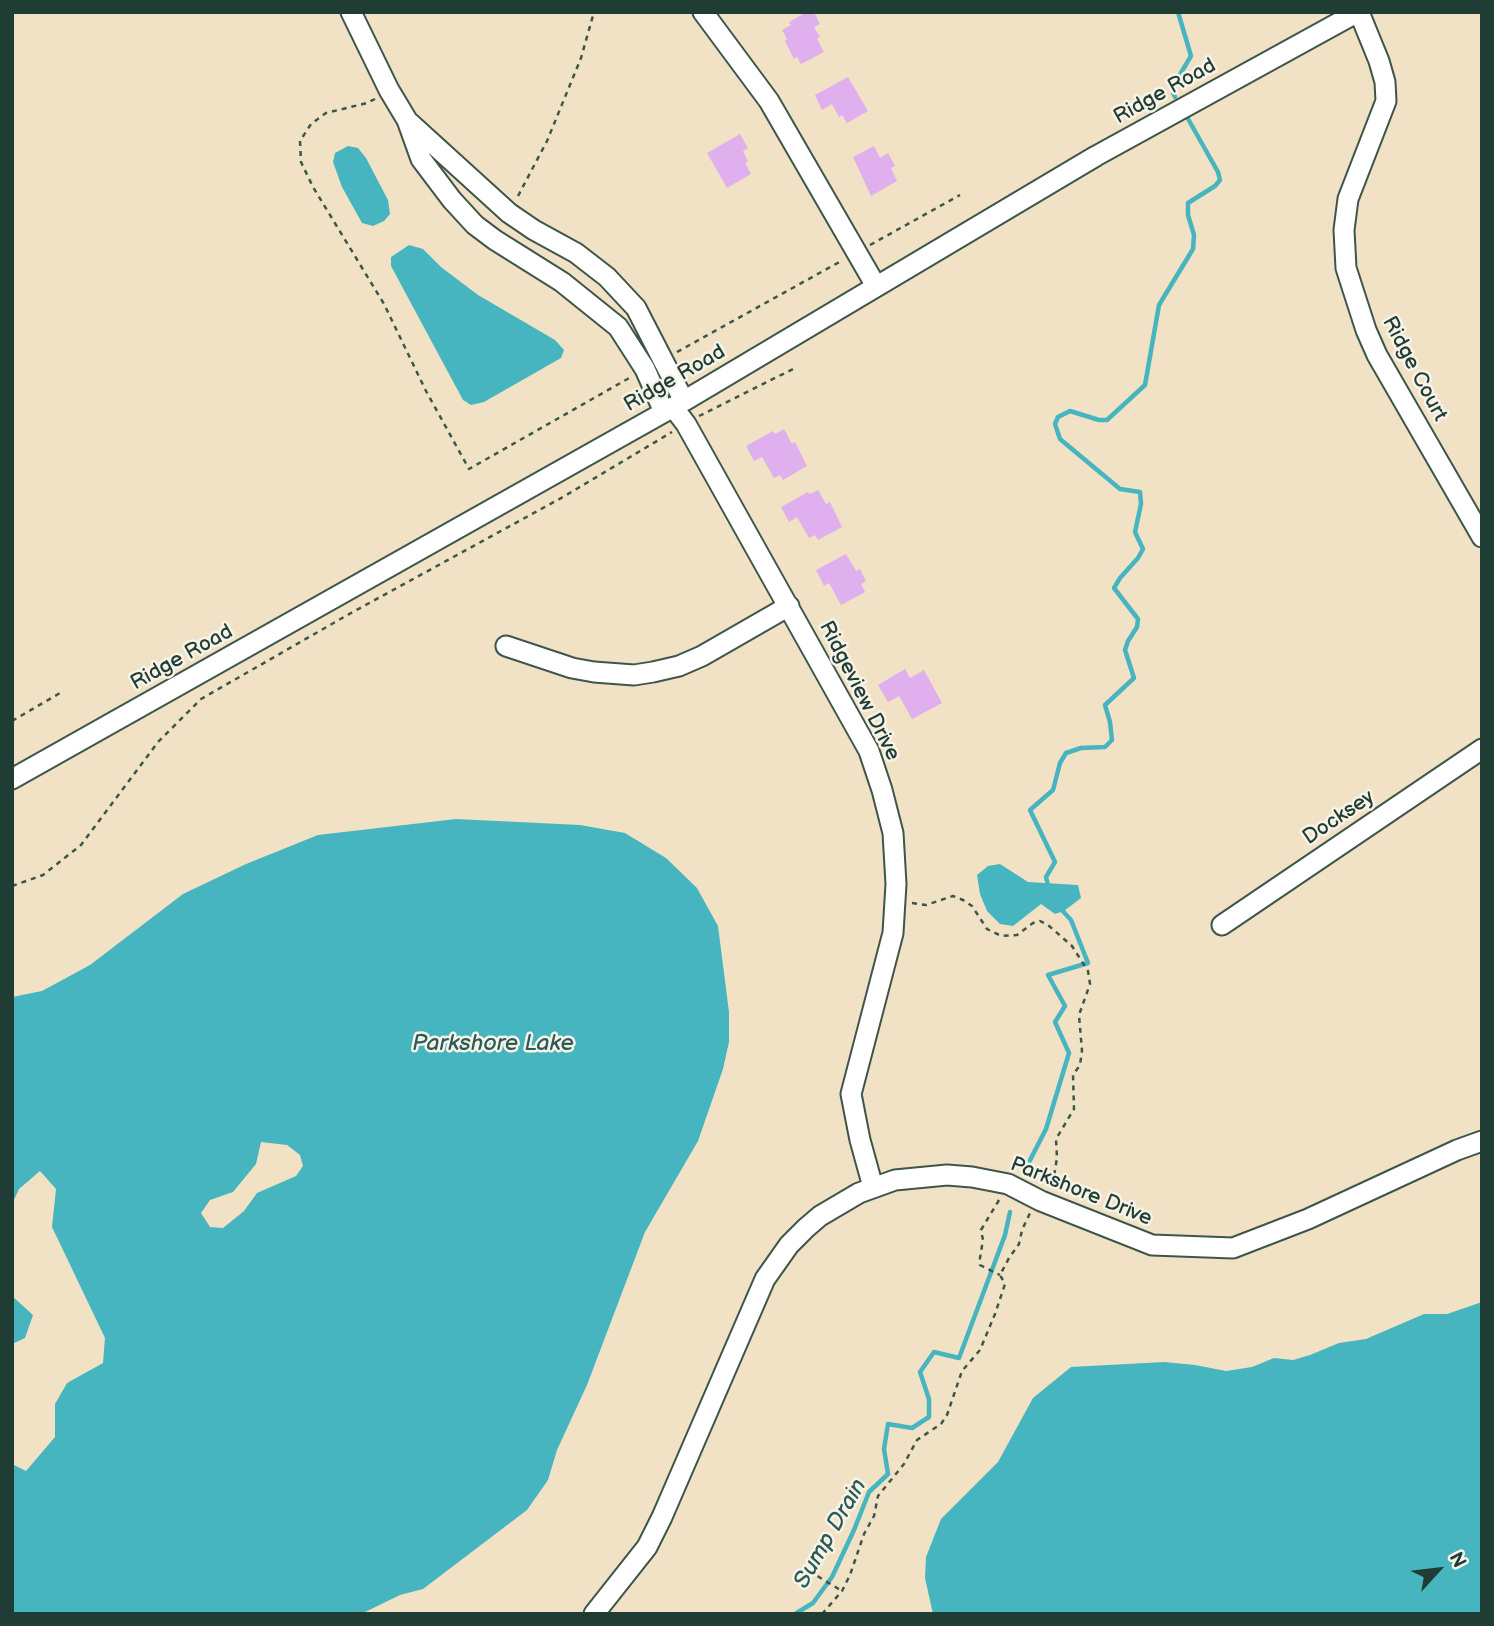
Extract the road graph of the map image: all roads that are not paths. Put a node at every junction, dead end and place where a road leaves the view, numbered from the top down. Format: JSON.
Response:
{"nodes":[{"id":1,"x":351,"y":12,"type":"edge"},
{"id":2,"x":703,"y":12,"type":"edge"},
{"id":3,"x":1358,"y":12,"type":"edge"},
{"id":4,"x":407,"y":120,"type":"junction"},
{"id":5,"x":534,"y":230,"type":"junction"},
{"id":6,"x":516,"y":255,"type":"junction"},
{"id":7,"x":876,"y":286,"type":"junction"},
{"id":8,"x":674,"y":407,"type":"junction"},
{"id":9,"x":1482,"y":537,"type":"edge"},
{"id":10,"x":789,"y":606,"type":"junction"},
{"id":11,"x":506,"y":646,"type":"dead end"},
{"id":12,"x":1482,"y":749,"type":"edge"},
{"id":13,"x":12,"y":779,"type":"edge"},
{"id":14,"x":1222,"y":925,"type":"dead end"},
{"id":15,"x":1482,"y":1141,"type":"edge"},
{"id":16,"x":873,"y":1187,"type":"junction"},
{"id":17,"x":594,"y":1614,"type":"edge"}],
"edges":[{"from":1,"to":4,"type":"street"},
{"from":2,"to":7,"type":"street"},
{"from":3,"to":7,"type":"street","name":"Ridge Road"},
{"from":3,"to":9,"type":"street","name":"Ridge Court"},
{"from":4,"to":5,"type":"street"},
{"from":4,"to":6,"type":"street"},
{"from":5,"to":6,"type":"street"},
{"from":5,"to":8,"type":"street"},
{"from":6,"to":8,"type":"street"},
{"from":7,"to":8,"type":"street","name":"Ridge Road"},
{"from":8,"to":10,"type":"street","name":"Ridgeview Drive"},
{"from":8,"to":13,"type":"street","name":"Ridge Road"},
{"from":10,"to":11,"type":"street"},
{"from":10,"to":16,"type":"street","name":"Ridgeview Drive"},
{"from":12,"to":14,"type":"street","name":"Docksey"},
{"from":15,"to":16,"type":"street","name":"Parkshore Drive"},
{"from":16,"to":17,"type":"street","name":"Parkshore Drive"}]}
